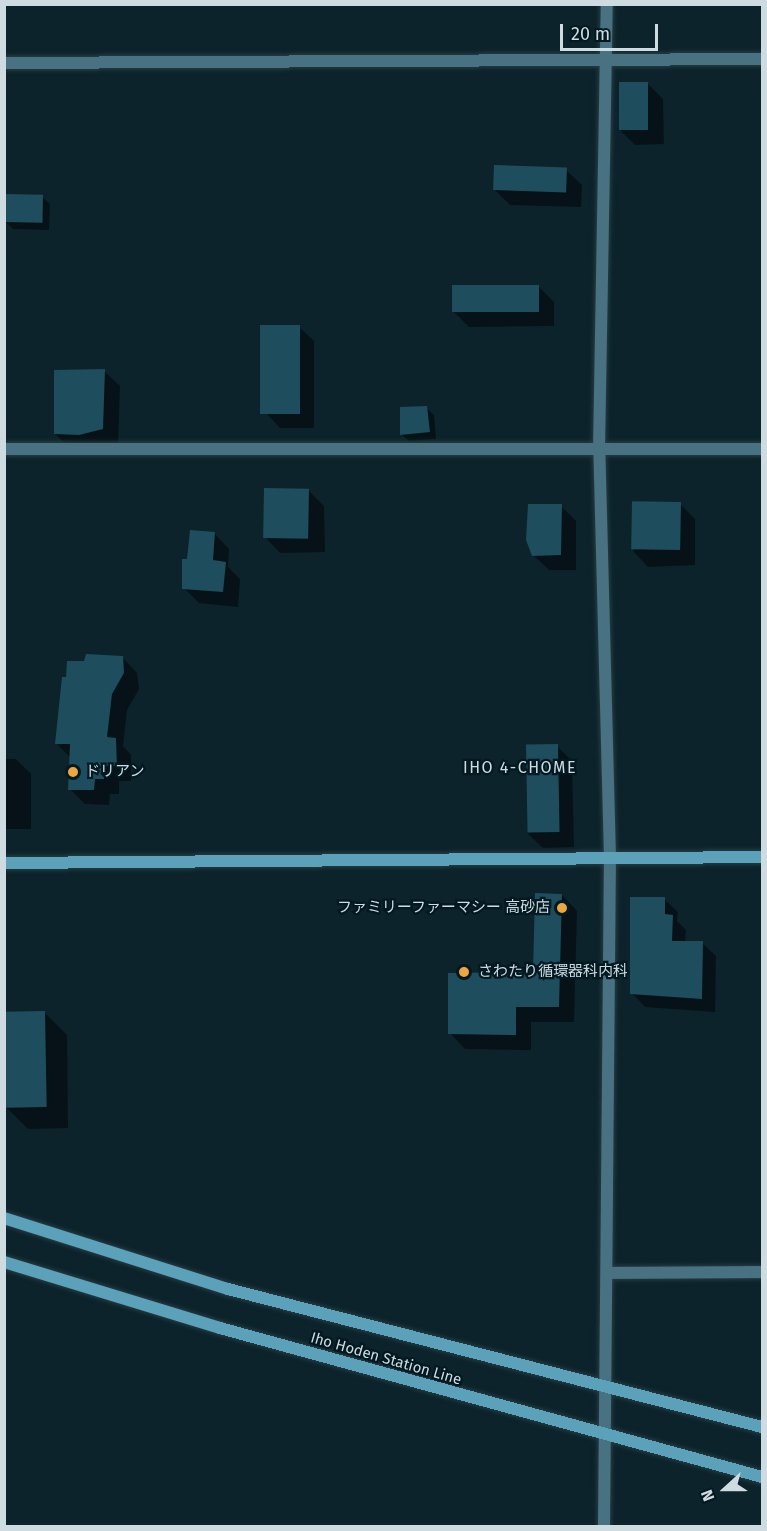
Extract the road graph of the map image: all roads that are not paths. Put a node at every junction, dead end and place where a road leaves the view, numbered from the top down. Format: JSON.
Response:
{"nodes":[{"id":1,"x":607,"y":4,"type":"edge"},
{"id":2,"x":609,"y":59,"type":"junction"},
{"id":3,"x":762,"y":59,"type":"edge"},
{"id":4,"x":4,"y":63,"type":"edge"},
{"id":5,"x":762,"y":448,"type":"edge"},
{"id":6,"x":4,"y":449,"type":"edge"},
{"id":7,"x":599,"y":449,"type":"junction"},
{"id":8,"x":762,"y":857,"type":"edge"},
{"id":9,"x":610,"y":858,"type":"junction"},
{"id":10,"x":4,"y":863,"type":"edge"},
{"id":11,"x":4,"y":1218,"type":"edge"},
{"id":12,"x":4,"y":1262,"type":"edge"},
{"id":13,"x":762,"y":1272,"type":"edge"},
{"id":14,"x":607,"y":1273,"type":"junction"},
{"id":15,"x":606,"y":1385,"type":"junction"},
{"id":16,"x":762,"y":1427,"type":"edge"},
{"id":17,"x":604,"y":1436,"type":"junction"},
{"id":18,"x":762,"y":1477,"type":"edge"},
{"id":19,"x":604,"y":1527,"type":"edge"}],
"edges":[{"from":1,"to":2,"type":"street"},
{"from":2,"to":3,"type":"street"},
{"from":2,"to":4,"type":"street"},
{"from":2,"to":7,"type":"street"},
{"from":5,"to":7,"type":"street"},
{"from":6,"to":7,"type":"street"},
{"from":7,"to":9,"type":"street"},
{"from":8,"to":9,"type":"main road"},
{"from":9,"to":10,"type":"main road"},
{"from":9,"to":14,"type":"street"},
{"from":11,"to":15,"type":"main road","name":"Iho Hoden Station Line"},
{"from":12,"to":17,"type":"main road","name":"Iho Hoden Station Line"},
{"from":13,"to":14,"type":"street"},
{"from":14,"to":15,"type":"street"},
{"from":15,"to":16,"type":"main road","name":"Iho Hoden Station Line"},
{"from":15,"to":17,"type":"street"},
{"from":17,"to":18,"type":"main road","name":"Iho Hoden Station Line"},
{"from":17,"to":19,"type":"street"}]}
